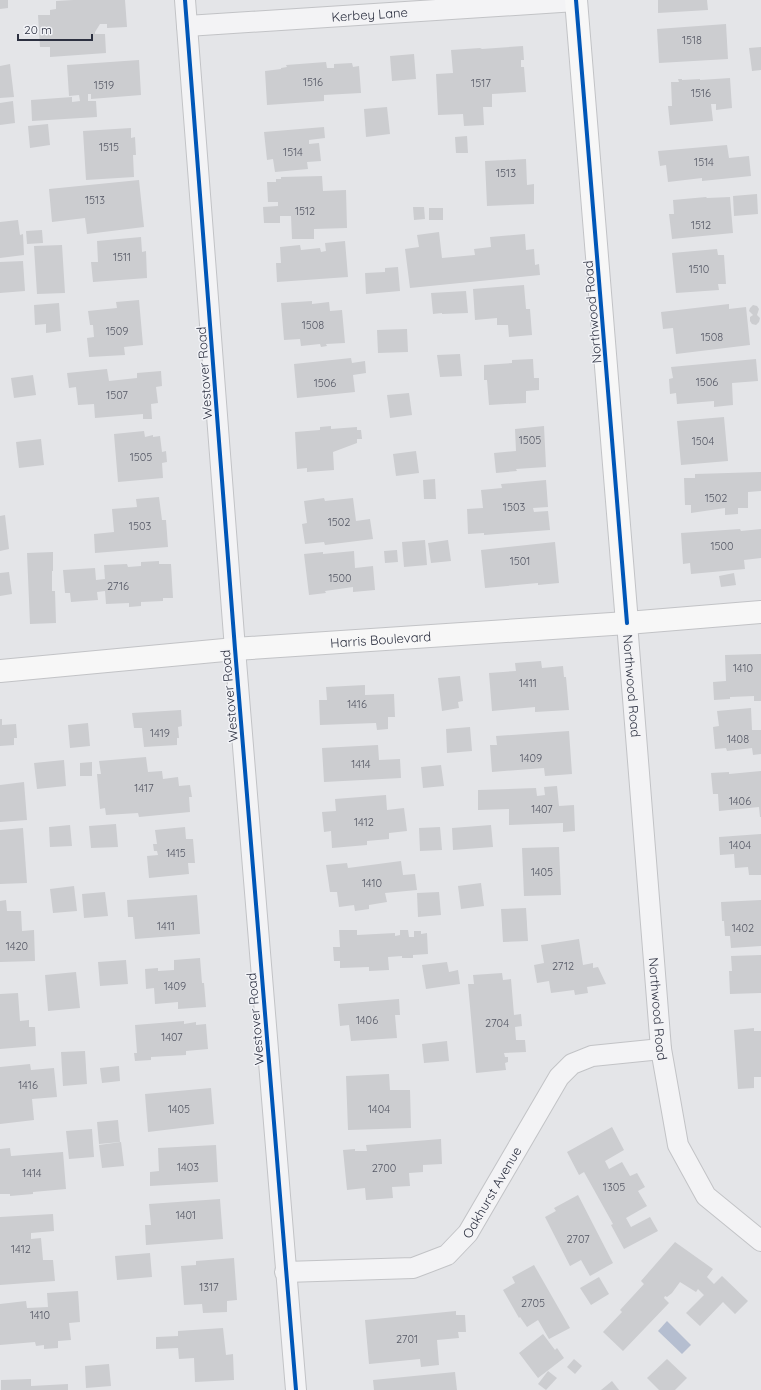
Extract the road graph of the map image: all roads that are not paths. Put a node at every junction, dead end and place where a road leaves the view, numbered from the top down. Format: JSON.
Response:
{"nodes":[{"id":1,"x":185,"y":0,"type":"edge"},
{"id":2,"x":576,"y":0,"type":"edge"},
{"id":3,"x":187,"y":26,"type":"junction"},
{"id":4,"x":761,"y":612,"type":"edge"},
{"id":5,"x":627,"y":623,"type":"junction"},
{"id":6,"x":235,"y":648,"type":"junction"},
{"id":7,"x":0,"y":671,"type":"edge"},
{"id":8,"x":661,"y":1049,"type":"junction"},
{"id":9,"x":761,"y":1241,"type":"edge"},
{"id":10,"x":285,"y":1272,"type":"junction"},
{"id":11,"x":296,"y":1390,"type":"edge"}],
"edges":[{"from":1,"to":3,"type":"street","name":"Westover Road"},
{"from":2,"to":3,"type":"street","name":"Kerbey Lane"},
{"from":2,"to":5,"type":"street","name":"Northwood Road"},
{"from":3,"to":6,"type":"street","name":"Westover Road"},
{"from":4,"to":5,"type":"street","name":"Harris Boulevard"},
{"from":5,"to":6,"type":"street","name":"Harris Boulevard"},
{"from":5,"to":8,"type":"street","name":"Northwood Road"},
{"from":6,"to":7,"type":"street","name":"Harris Boulevard"},
{"from":6,"to":10,"type":"street","name":"Westover Road"},
{"from":8,"to":9,"type":"street","name":"Northwood Road"},
{"from":8,"to":10,"type":"street","name":"Oakhurst Avenue"},
{"from":10,"to":11,"type":"street","name":"Westover Road"}]}
